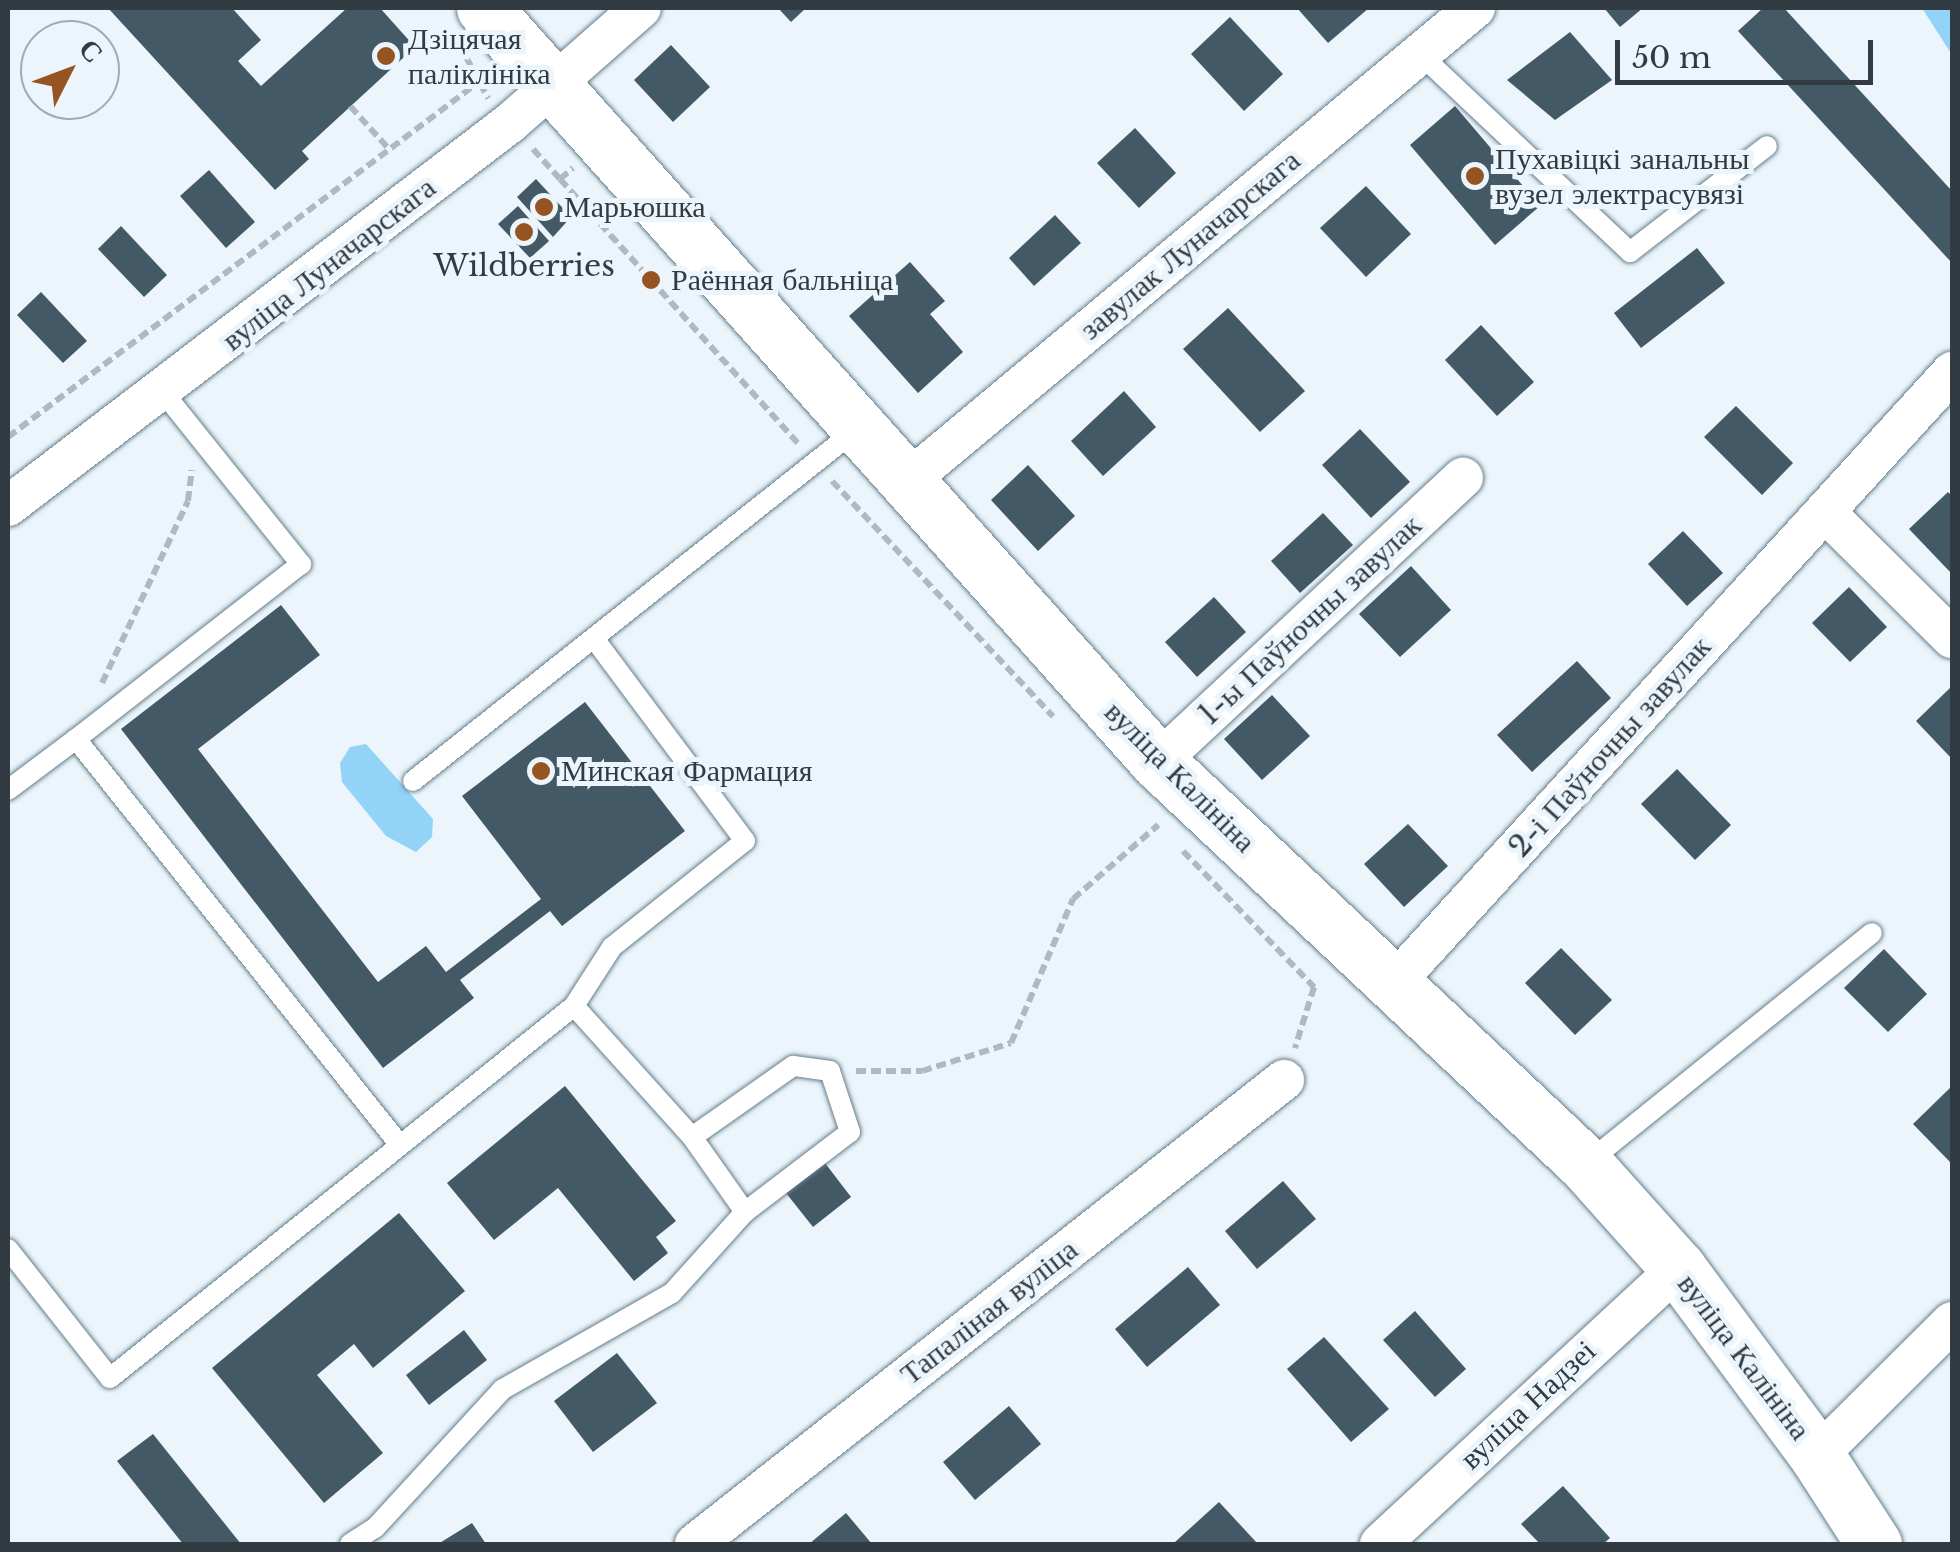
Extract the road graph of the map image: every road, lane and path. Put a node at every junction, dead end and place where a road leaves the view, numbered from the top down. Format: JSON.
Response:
{"nodes":[{"id":1,"x":484,"y":8,"type":"edge"},
{"id":2,"x":641,"y":8,"type":"edge"},
{"id":3,"x":1476,"y":8,"type":"edge"},
{"id":4,"x":1420,"y":54,"type":"junction"},
{"id":5,"x":557,"y":83,"type":"junction"},
{"id":6,"x":476,"y":84,"type":"dead end"},
{"id":7,"x":350,"y":106,"type":"dead end"},
{"id":8,"x":1767,"y":146,"type":"dead end"},
{"id":9,"x":390,"y":150,"type":"junction"},
{"id":10,"x":560,"y":179,"type":"dead end"},
{"id":11,"x":1952,"y":372,"type":"edge"},
{"id":12,"x":164,"y":392,"type":"junction"},
{"id":13,"x":197,"y":431,"type":"junction"},
{"id":14,"x":8,"y":437,"type":"edge"},
{"id":15,"x":835,"y":446,"type":"junction"},
{"id":16,"x":1463,"y":478,"type":"dead end"},
{"id":17,"x":906,"y":483,"type":"junction"},
{"id":18,"x":8,"y":506,"type":"edge"},
{"id":19,"x":1825,"y":512,"type":"junction"},
{"id":20,"x":1952,"y":638,"type":"edge"},
{"id":21,"x":594,"y":640,"type":"junction"},
{"id":22,"x":1065,"y":729,"type":"dead end"},
{"id":23,"x":76,"y":738,"type":"junction"},
{"id":24,"x":413,"y":781,"type":"dead end"},
{"id":25,"x":1151,"y":786,"type":"junction"},
{"id":26,"x":8,"y":790,"type":"edge"},
{"id":27,"x":1158,"y":825,"type":"junction"},
{"id":28,"x":1872,"y":932,"type":"dead end"},
{"id":29,"x":1396,"y":982,"type":"junction"},
{"id":30,"x":574,"y":1006,"type":"junction"},
{"id":31,"x":830,"y":1070,"type":"junction"},
{"id":32,"x":1284,"y":1080,"type":"joint"},
{"id":33,"x":692,"y":1137,"type":"junction"},
{"id":34,"x":400,"y":1145,"type":"junction"},
{"id":35,"x":1585,"y":1164,"type":"junction"},
{"id":36,"x":745,"y":1212,"type":"junction"},
{"id":37,"x":12,"y":1263,"type":"edge"},
{"id":38,"x":1678,"y":1268,"type":"junction"},
{"id":39,"x":1952,"y":1322,"type":"edge"},
{"id":40,"x":1817,"y":1456,"type":"junction"},
{"id":41,"x":350,"y":1544,"type":"edge"},
{"id":42,"x":695,"y":1544,"type":"edge"},
{"id":43,"x":1380,"y":1544,"type":"edge"},
{"id":44,"x":1874,"y":1544,"type":"edge"}],
"edges":[{"from":1,"to":5,"type":"main road","name":"вуліца Калініна"},
{"from":2,"to":5,"type":"street","name":"вуліца Луначарскага"},
{"from":3,"to":4,"type":"street","name":"завулак Луначарскага"},
{"from":4,"to":8,"type":"lane"},
{"from":4,"to":17,"type":"street","name":"завулак Луначарскага"},
{"from":5,"to":12,"type":"street","name":"вуліца Луначарскага"},
{"from":5,"to":15,"type":"main road","name":"вуліца Калініна"},
{"from":6,"to":9,"type":"path"},
{"from":7,"to":9,"type":"path"},
{"from":9,"to":14,"type":"path"},
{"from":10,"to":15,"type":"path"},
{"from":11,"to":19,"type":"street","name":"2-і Паўночны завулак"},
{"from":12,"to":13,"type":"lane"},
{"from":12,"to":18,"type":"street","name":"вуліца Луначарскага"},
{"from":13,"to":23,"type":"path"},
{"from":13,"to":23,"type":"lane"},
{"from":15,"to":17,"type":"main road","name":"вуліца Калініна"},
{"from":15,"to":21,"type":"lane"},
{"from":15,"to":22,"type":"path"},
{"from":16,"to":25,"type":"street","name":"1-ы Паўночны завулак"},
{"from":17,"to":25,"type":"main road","name":"вуліца Калініна"},
{"from":19,"to":20,"type":"street"},
{"from":19,"to":29,"type":"street","name":"2-і Паўночны завулак"},
{"from":21,"to":24,"type":"lane"},
{"from":21,"to":30,"type":"lane"},
{"from":23,"to":26,"type":"lane"},
{"from":23,"to":34,"type":"lane"},
{"from":25,"to":27,"type":"path"},
{"from":25,"to":29,"type":"main road","name":"вуліца Калініна"},
{"from":27,"to":31,"type":"path"},
{"from":27,"to":32,"type":"path"},
{"from":28,"to":35,"type":"lane"},
{"from":29,"to":35,"type":"main road","name":"вуліца Калініна"},
{"from":30,"to":33,"type":"lane"},
{"from":30,"to":34,"type":"lane"},
{"from":31,"to":33,"type":"lane"},
{"from":31,"to":36,"type":"lane"},
{"from":32,"to":42,"type":"street","name":"Тапаліная вуліца"},
{"from":33,"to":36,"type":"lane"},
{"from":34,"to":37,"type":"lane"},
{"from":35,"to":38,"type":"main road","name":"вуліца Калініна"},
{"from":36,"to":41,"type":"lane"},
{"from":38,"to":40,"type":"main road","name":"вуліца Калініна"},
{"from":38,"to":43,"type":"street","name":"вуліца Надзеі"},
{"from":39,"to":40,"type":"street"},
{"from":40,"to":44,"type":"main road","name":"вуліца Калініна"}]}
